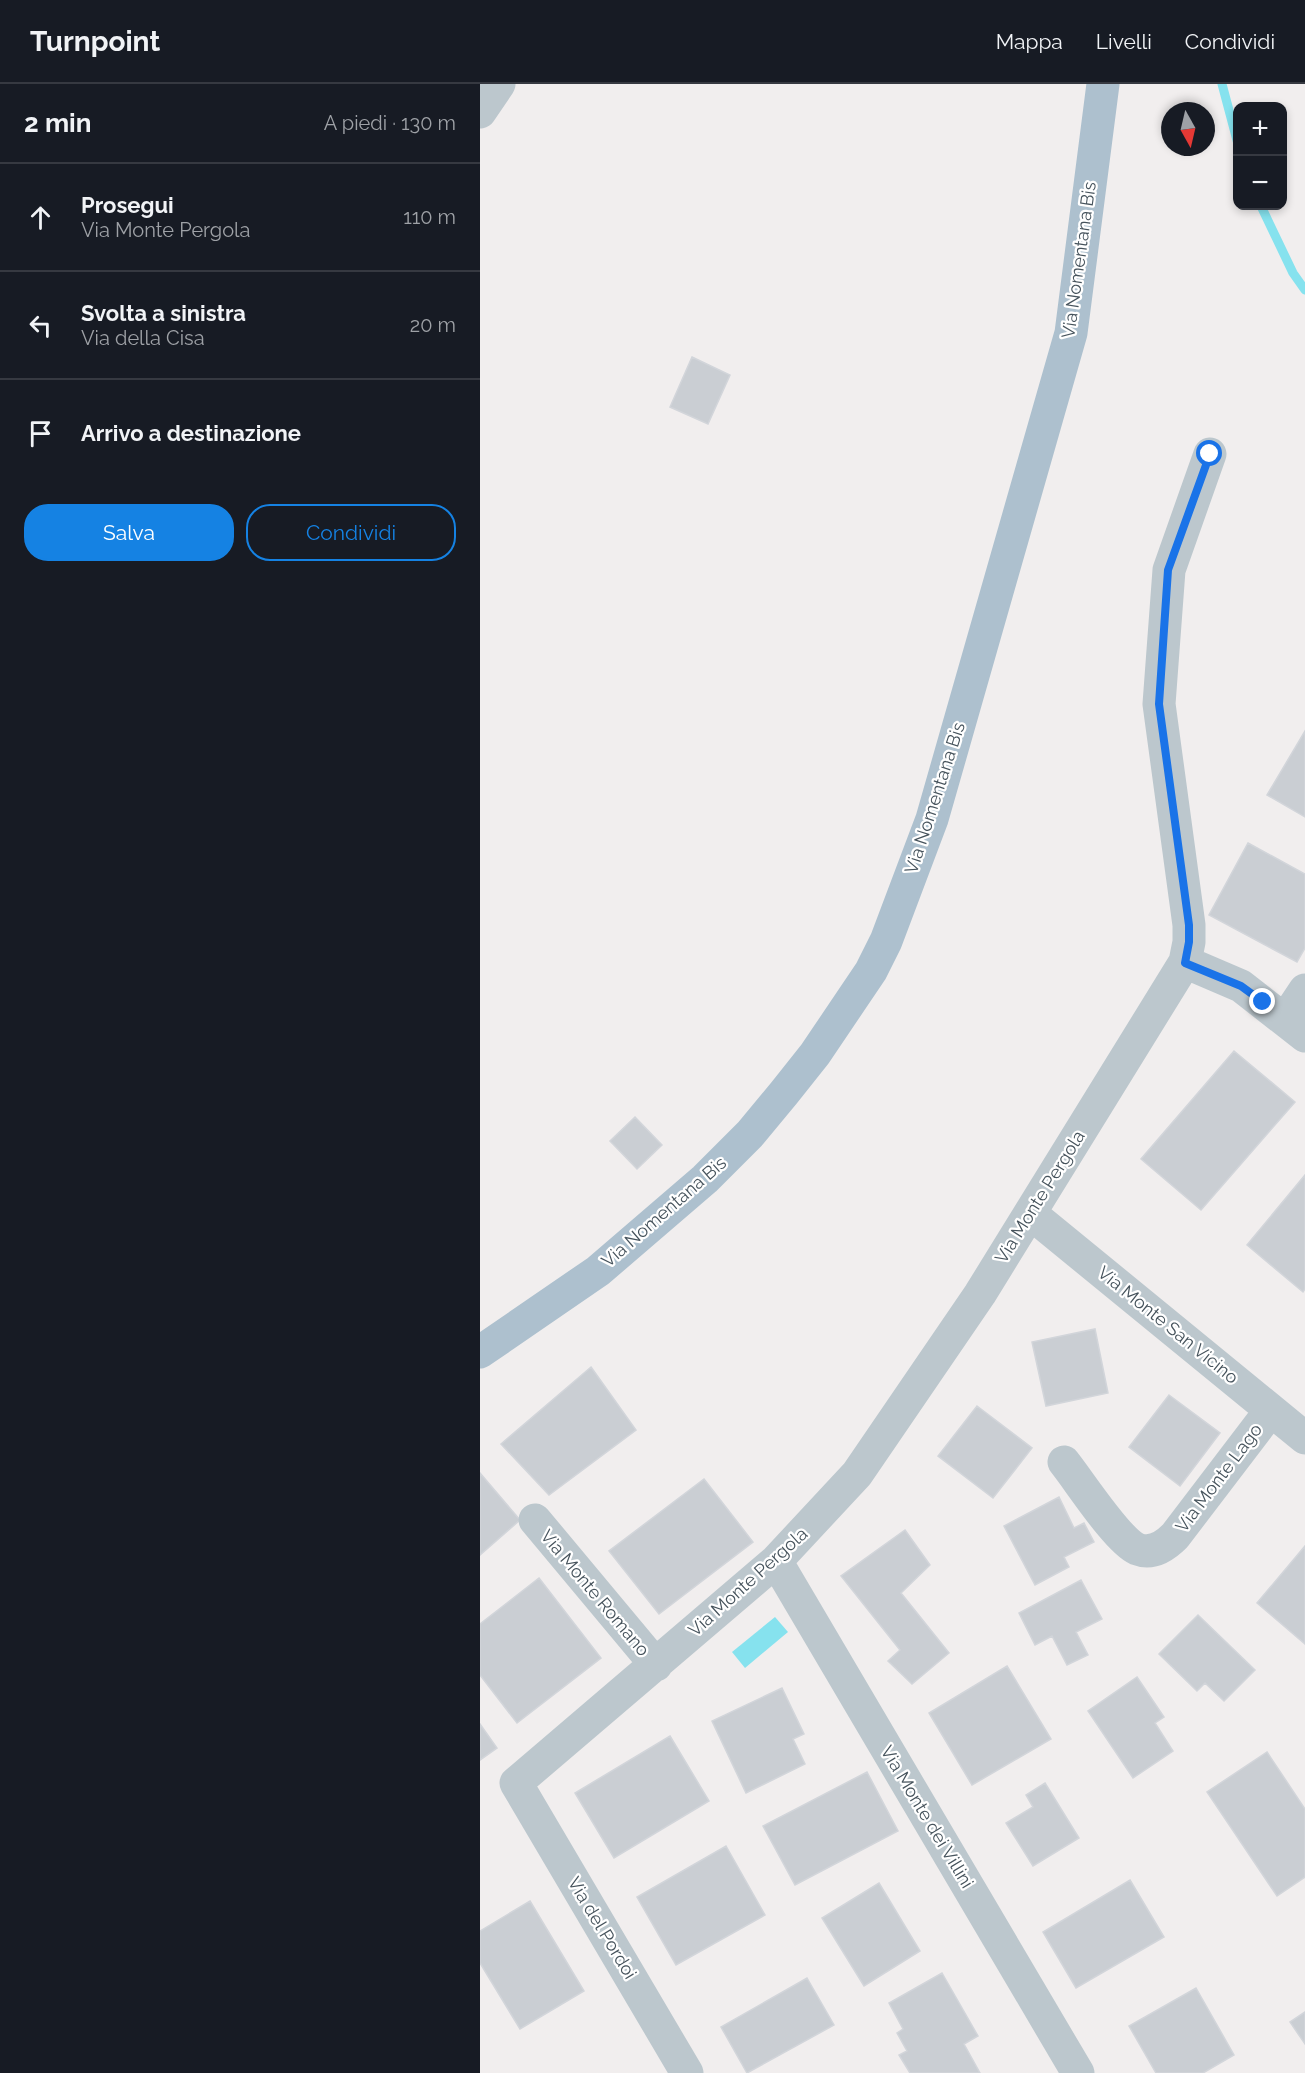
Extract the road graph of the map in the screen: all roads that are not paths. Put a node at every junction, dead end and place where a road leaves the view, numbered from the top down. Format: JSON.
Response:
{"nodes":[{"id":1,"x":500,"y":84,"type":"edge"},
{"id":2,"x":1103,"y":84,"type":"edge"},
{"id":3,"x":480,"y":112,"type":"edge"},
{"id":4,"x":1210,"y":454,"type":"dead end"},
{"id":5,"x":1185,"y":963,"type":"junction"},
{"id":6,"x":1305,"y":990,"type":"edge"},
{"id":7,"x":1295,"y":1028,"type":"edge"},
{"id":8,"x":1030,"y":1212,"type":"junction"},
{"id":9,"x":480,"y":1352,"type":"edge"},
{"id":10,"x":1271,"y":1410,"type":"junction"},
{"id":11,"x":1305,"y":1437,"type":"edge"},
{"id":12,"x":1064,"y":1462,"type":"dead end"},
{"id":13,"x":535,"y":1521,"type":"dead end"},
{"id":14,"x":776,"y":1561,"type":"junction"},
{"id":15,"x":656,"y":1665,"type":"junction"},
{"id":16,"x":516,"y":1783,"type":"joint"},
{"id":17,"x":687,"y":2073,"type":"edge"},
{"id":18,"x":1078,"y":2073,"type":"edge"}],
"edges":[{"from":1,"to":3,"type":"street"},
{"from":2,"to":9,"type":"main road","name":"Via Nomentana Bis"},
{"from":4,"to":5,"type":"street","name":"Via Monte Pergola"},
{"from":5,"to":7,"type":"street"},
{"from":5,"to":8,"type":"street","name":"Via Monte Pergola"},
{"from":6,"to":7,"type":"street"},
{"from":8,"to":10,"type":"street","name":"Via Monte San Vicino"},
{"from":8,"to":14,"type":"street","name":"Via Monte Pergola"},
{"from":10,"to":11,"type":"street","name":"Via Monte San Vicino"},
{"from":10,"to":12,"type":"street","name":"Via Monte Lago"},
{"from":13,"to":15,"type":"street","name":"Via Monte Romano"},
{"from":14,"to":15,"type":"street","name":"Via Monte Pergola"},
{"from":14,"to":18,"type":"street","name":"Via Monte dei Villini"},
{"from":15,"to":16,"type":"street","name":"Via Monte Pergola"},
{"from":16,"to":17,"type":"street","name":"Via del Pordoi"}]}
